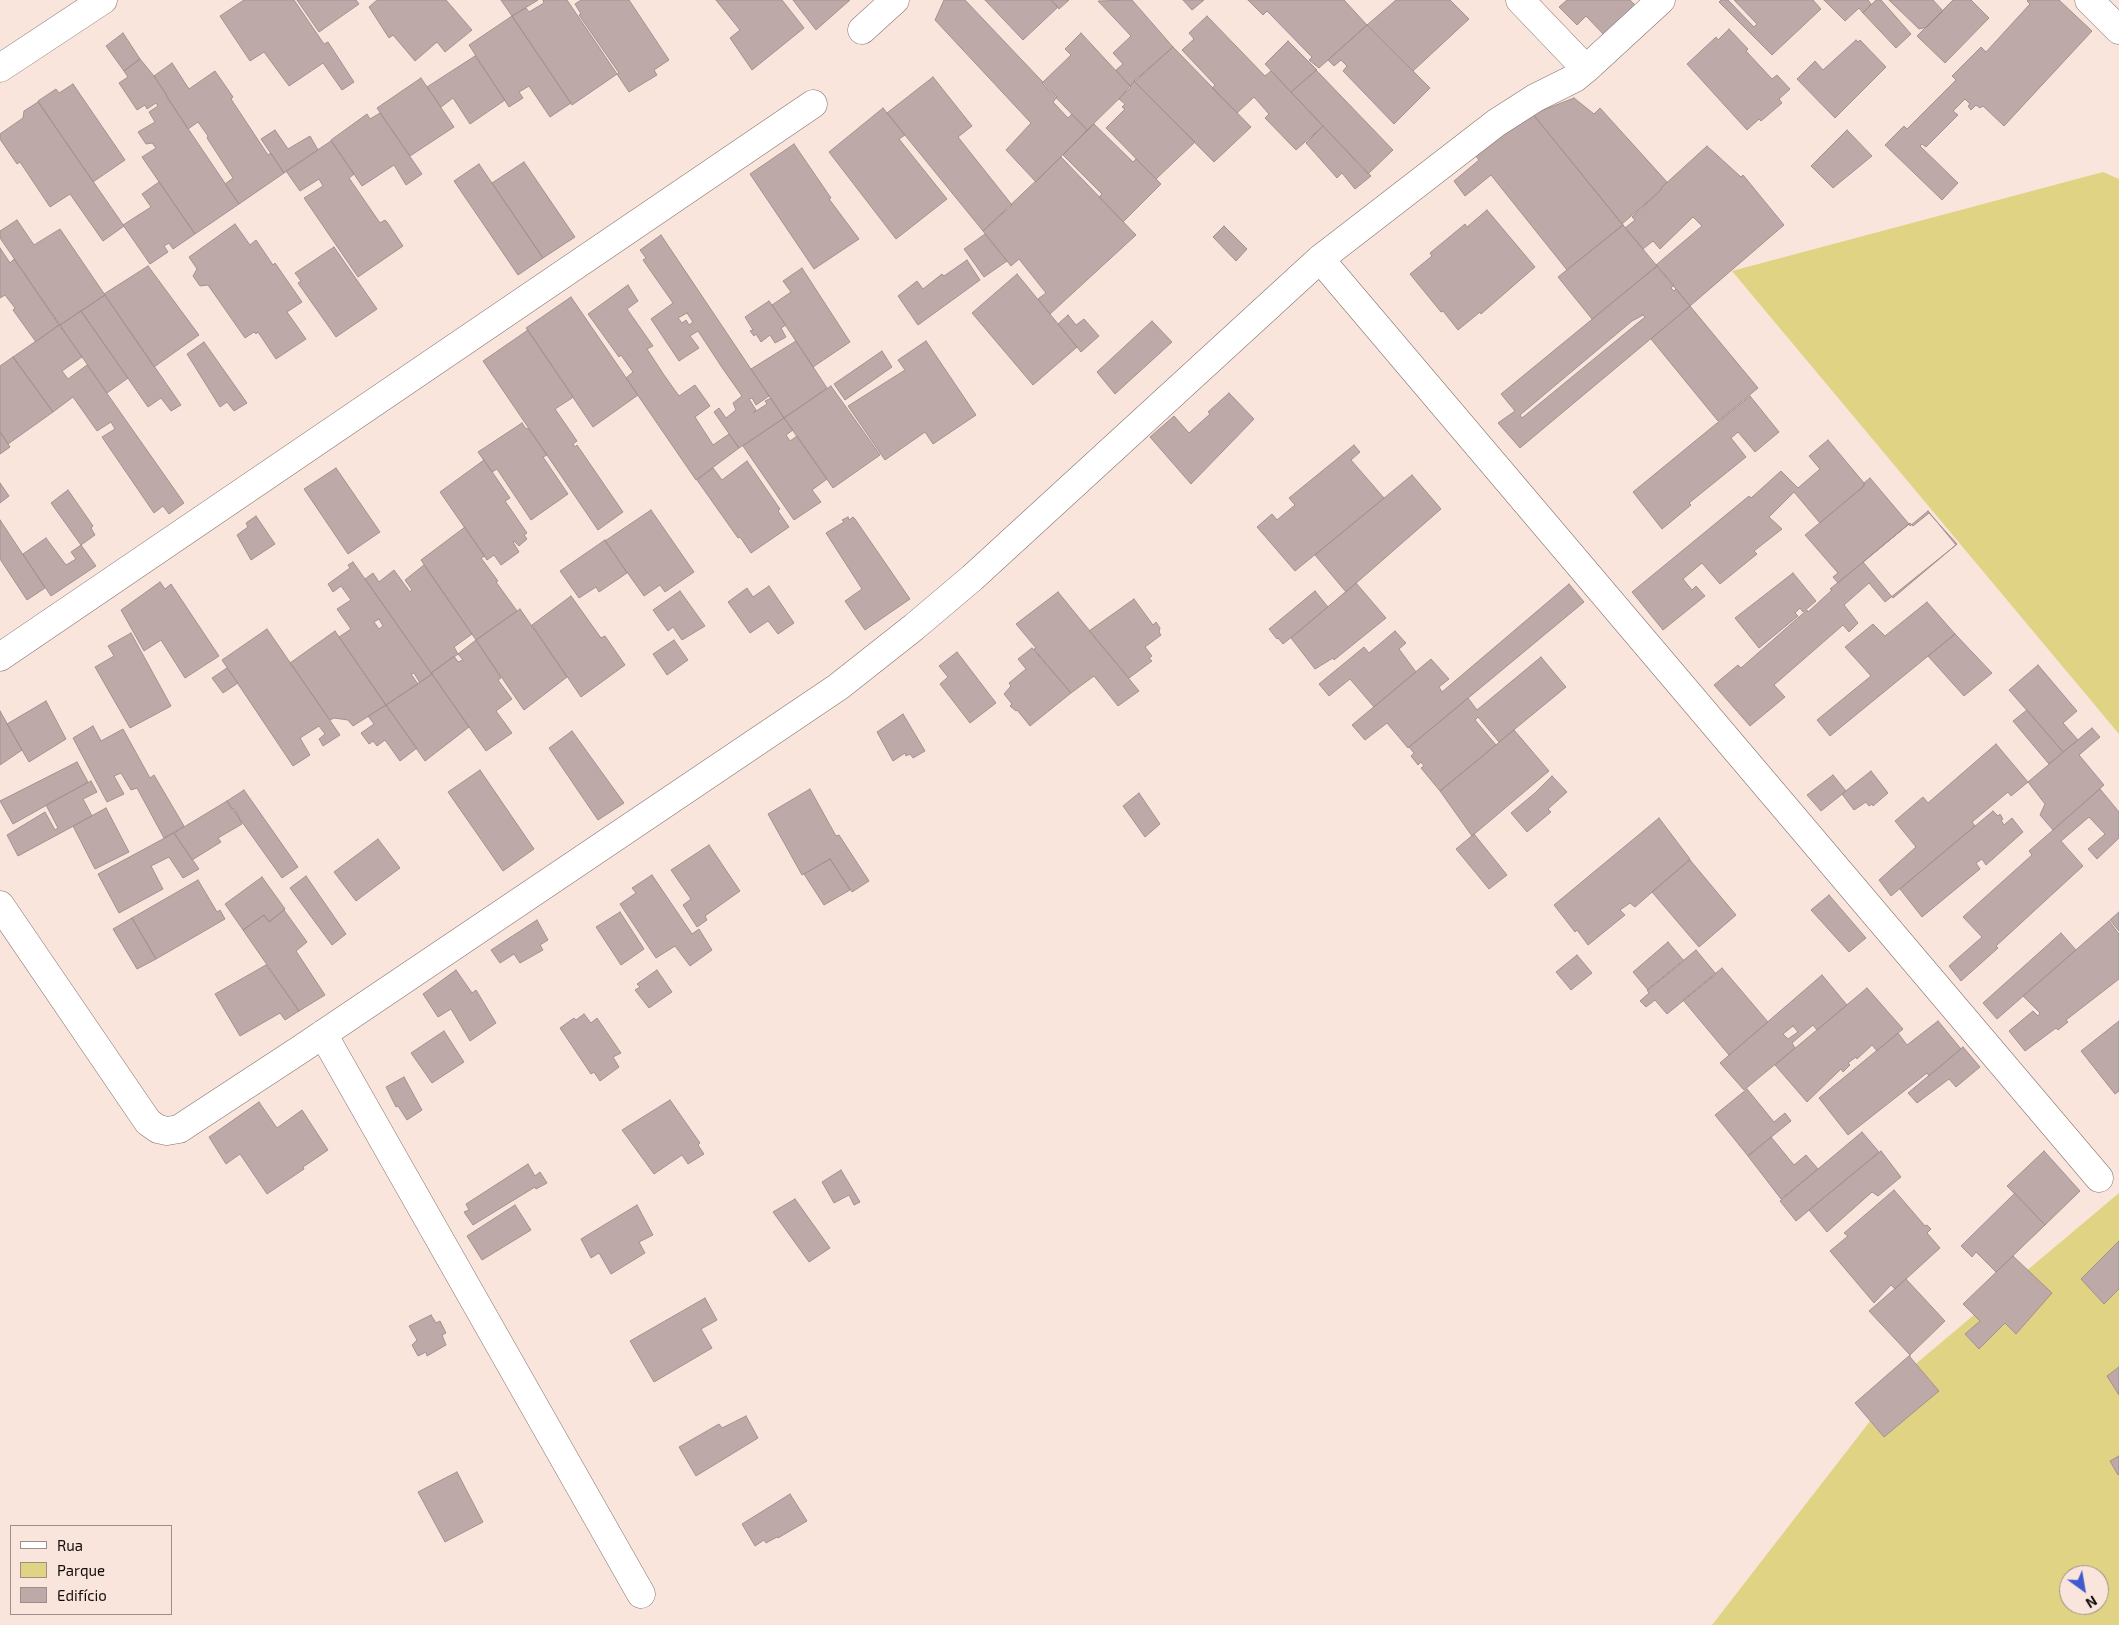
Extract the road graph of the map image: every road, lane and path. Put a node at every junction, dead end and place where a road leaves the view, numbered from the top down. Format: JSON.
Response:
{"nodes":[{"id":1,"x":103,"y":0,"type":"edge"},
{"id":2,"x":895,"y":0,"type":"edge"},
{"id":3,"x":1520,"y":0,"type":"edge"},
{"id":4,"x":1661,"y":0,"type":"edge"},
{"id":5,"x":2089,"y":0,"type":"edge"},
{"id":6,"x":862,"y":30,"type":"dead end"},
{"id":7,"x":2119,"y":30,"type":"edge"},
{"id":8,"x":0,"y":68,"type":"edge"},
{"id":9,"x":1586,"y":69,"type":"junction"},
{"id":10,"x":813,"y":104,"type":"dead end"},
{"id":11,"x":1320,"y":259,"type":"junction"},
{"id":12,"x":0,"y":656,"type":"edge"},
{"id":13,"x":0,"y":905,"type":"edge"},
{"id":14,"x":323,"y":1034,"type":"junction"},
{"id":15,"x":2100,"y":1178,"type":"dead end"},
{"id":16,"x":641,"y":1594,"type":"dead end"}],
"edges":[{"from":1,"to":8,"type":"street"},
{"from":2,"to":6,"type":"street"},
{"from":3,"to":9,"type":"street"},
{"from":4,"to":9,"type":"street"},
{"from":5,"to":7,"type":"street"},
{"from":9,"to":11,"type":"street"},
{"from":10,"to":12,"type":"street"},
{"from":11,"to":14,"type":"street"},
{"from":11,"to":15,"type":"street"},
{"from":13,"to":14,"type":"street"},
{"from":14,"to":16,"type":"street"}]}
